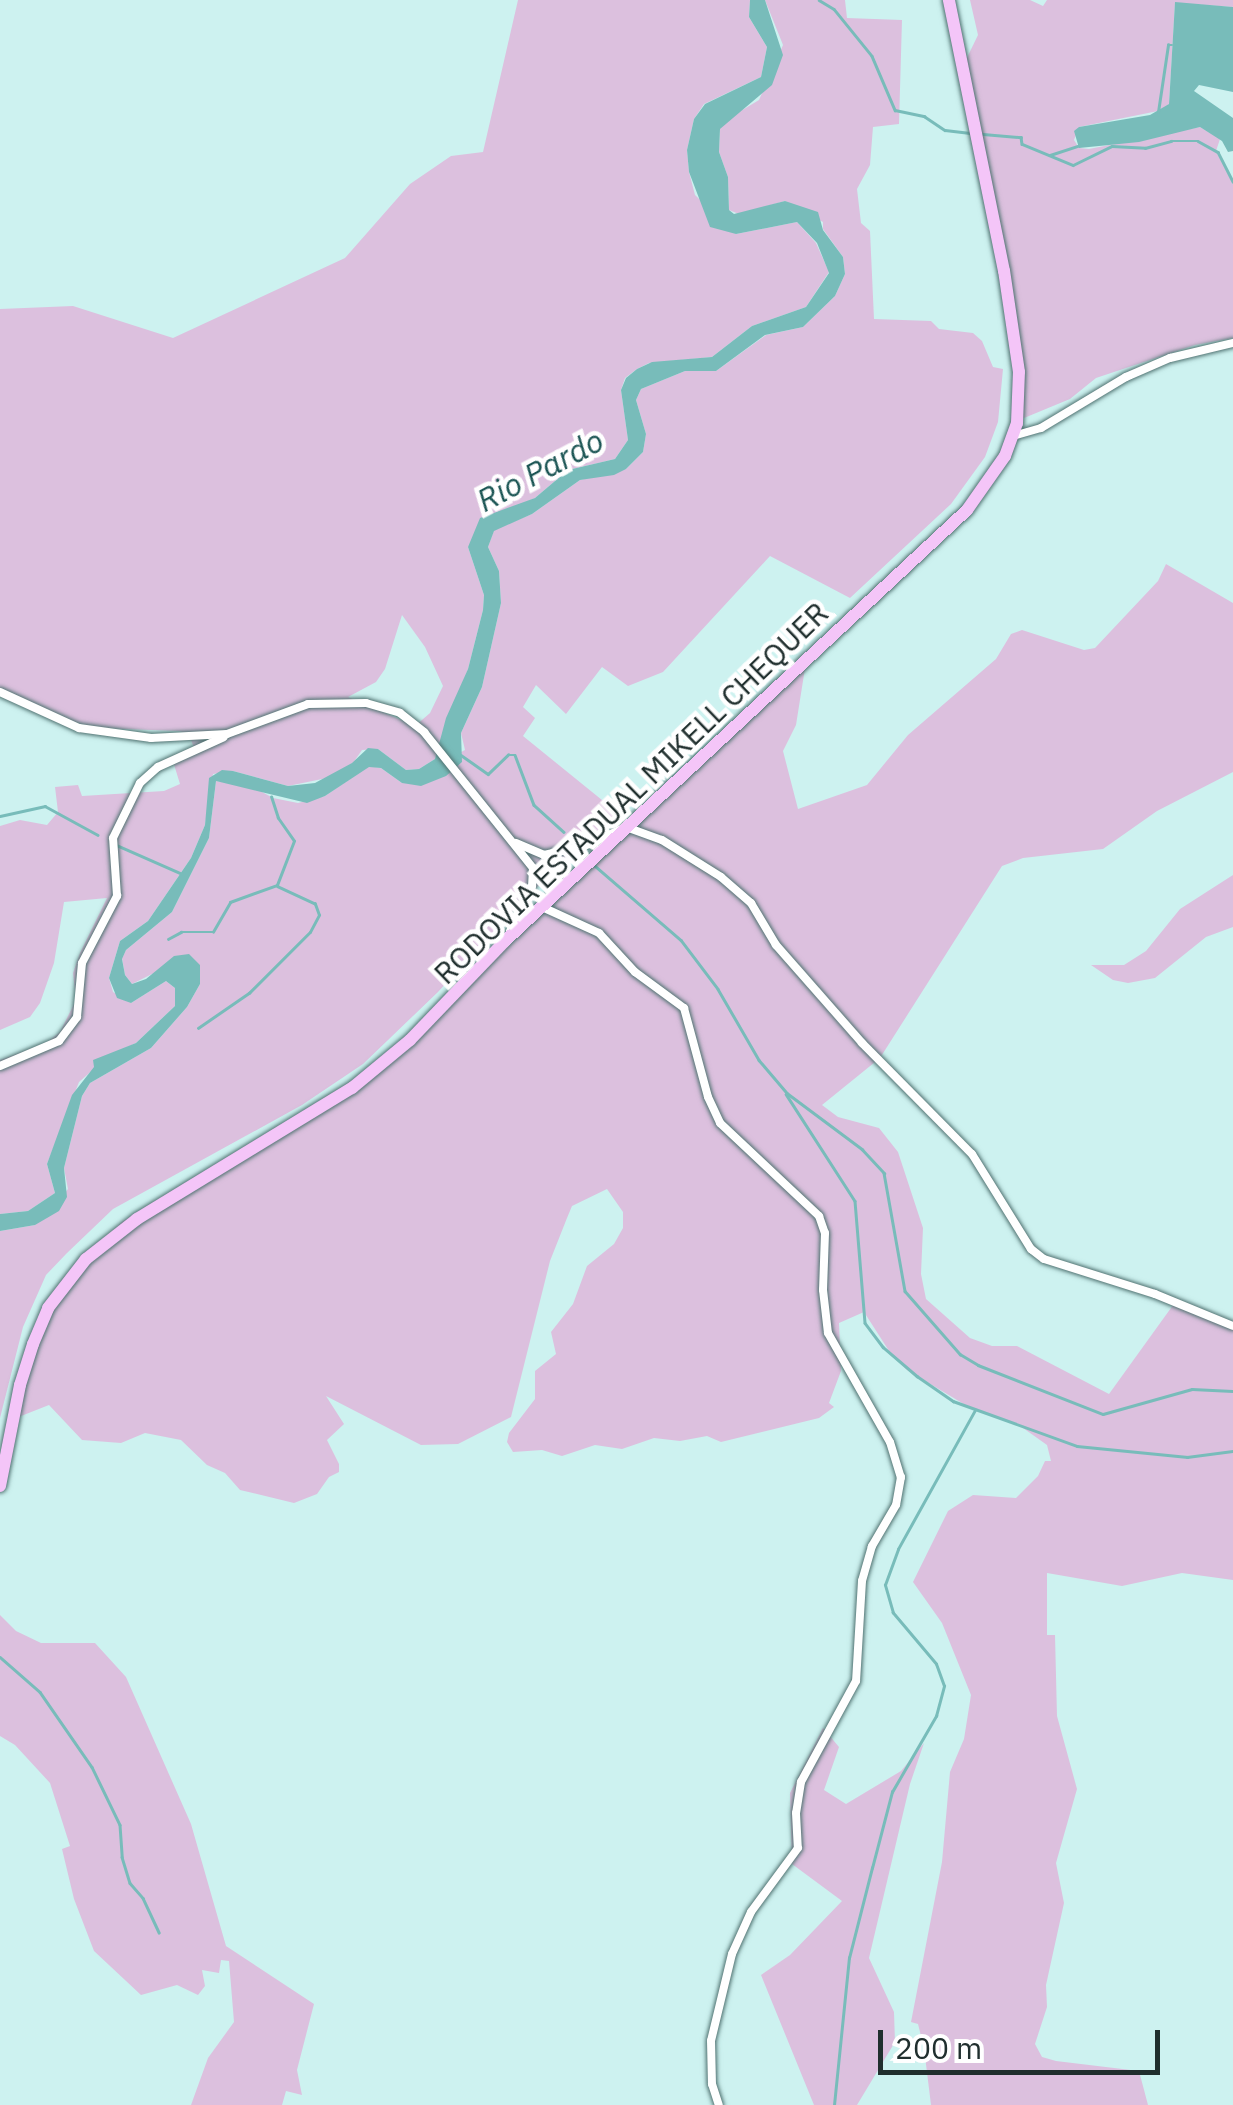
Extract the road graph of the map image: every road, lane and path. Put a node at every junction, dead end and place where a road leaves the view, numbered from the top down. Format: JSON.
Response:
{"nodes":[{"id":1,"x":949,"y":0,"type":"edge"},
{"id":2,"x":1233,"y":343,"type":"edge"},
{"id":3,"x":1012,"y":436,"type":"junction"},
{"id":4,"x":0,"y":692,"type":"edge"},
{"id":5,"x":228,"y":734,"type":"junction"},
{"id":6,"x":626,"y":826,"type":"junction"},
{"id":7,"x":516,"y":843,"type":"junction"},
{"id":8,"x":542,"y":906,"type":"junction"},
{"id":9,"x":505,"y":941,"type":"junction"},
{"id":10,"x":0,"y":1066,"type":"edge"},
{"id":11,"x":1233,"y":1326,"type":"edge"},
{"id":12,"x":0,"y":1486,"type":"edge"},
{"id":13,"x":719,"y":2105,"type":"edge"}],
"edges":[{"from":1,"to":3,"type":"main road","name":"RODOVIA ESTADUAL MIKELL CHEQUER"},
{"from":2,"to":3,"type":"street"},
{"from":3,"to":6,"type":"main road","name":"RODOVIA ESTADUAL MIKELL CHEQUER"},
{"from":4,"to":5,"type":"street"},
{"from":5,"to":7,"type":"street"},
{"from":5,"to":10,"type":"street"},
{"from":6,"to":7,"type":"street"},
{"from":6,"to":8,"type":"main road","name":"RODOVIA ESTADUAL MIKELL CHEQUER"},
{"from":6,"to":11,"type":"street"},
{"from":7,"to":9,"type":"street"},
{"from":8,"to":9,"type":"main road","name":"RODOVIA ESTADUAL MIKELL CHEQUER"},
{"from":8,"to":13,"type":"street"},
{"from":9,"to":12,"type":"main road","name":"RODOVIA ESTADUAL MIKELL CHEQUER"}]}
